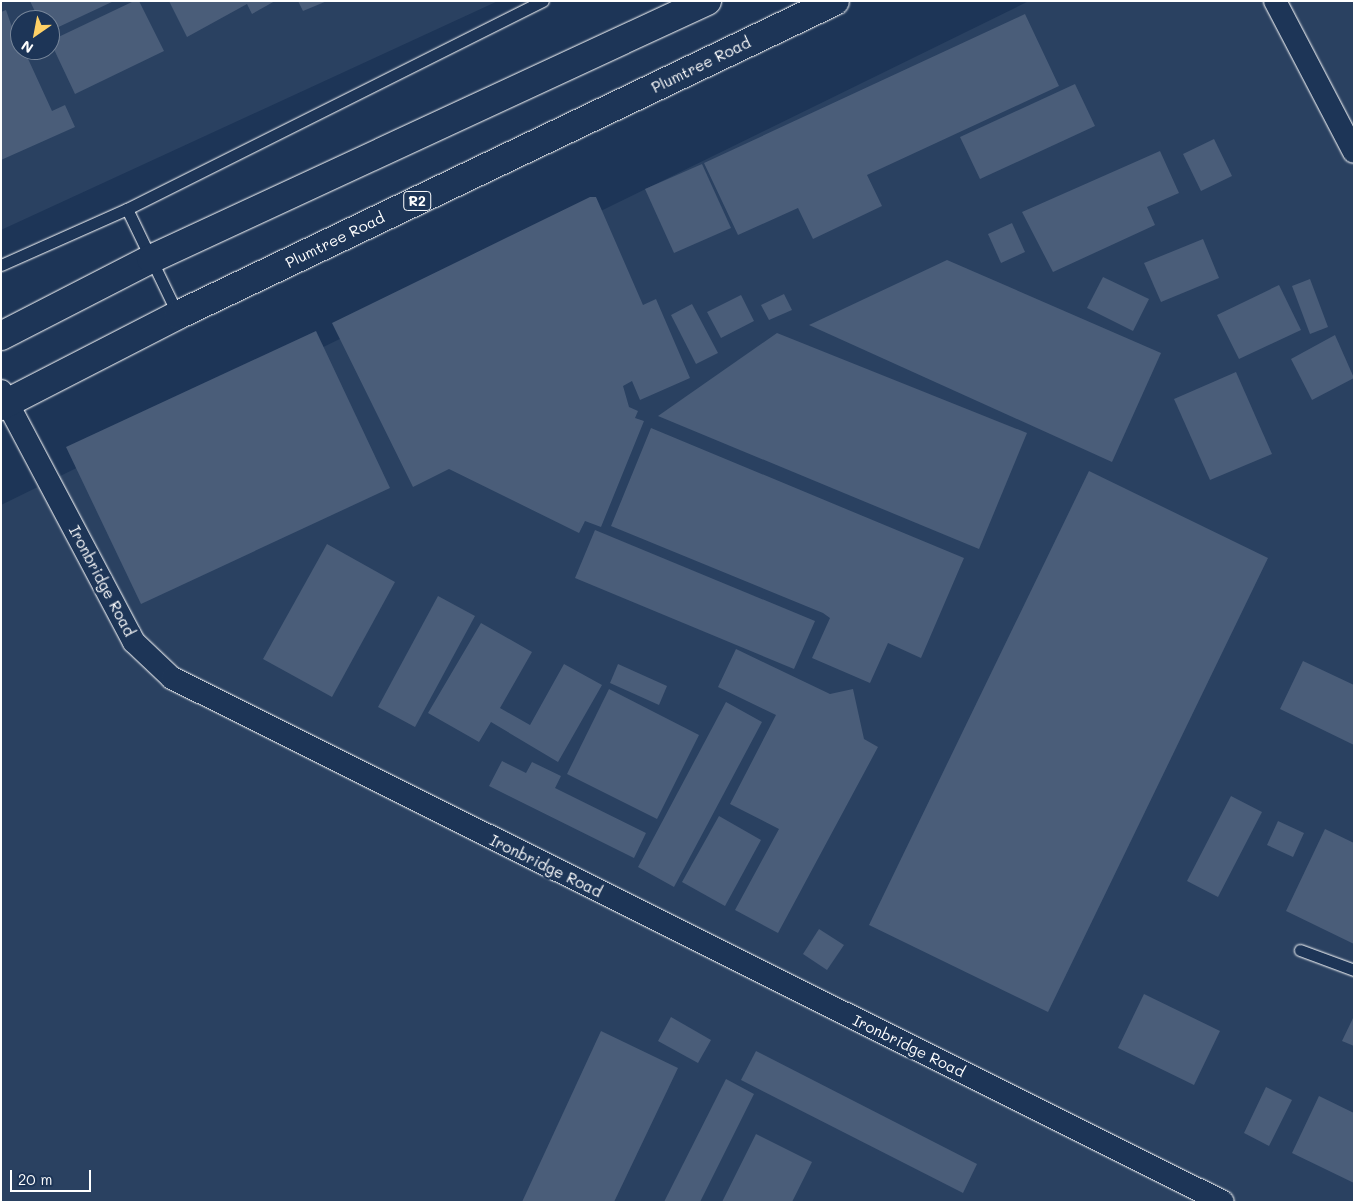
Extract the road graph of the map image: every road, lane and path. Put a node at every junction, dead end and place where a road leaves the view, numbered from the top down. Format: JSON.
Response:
{"nodes":[{"id":1,"x":543,"y":1,"type":"edge"},
{"id":2,"x":707,"y":1,"type":"edge"},
{"id":3,"x":835,"y":1,"type":"edge"},
{"id":4,"x":1275,"y":1,"type":"edge"},
{"id":5,"x":1354,"y":152,"type":"edge"},
{"id":6,"x":127,"y":209,"type":"junction"},
{"id":7,"x":151,"y":259,"type":"junction"},
{"id":8,"x":1,"y":265,"type":"edge"},
{"id":9,"x":178,"y":315,"type":"junction"},
{"id":10,"x":1,"y":336,"type":"edge"},
{"id":11,"x":3,"y":400,"type":"edge"},
{"id":12,"x":1300,"y":950,"type":"dead end"},
{"id":13,"x":1354,"y":970,"type":"edge"},
{"id":14,"x":1223,"y":1202,"type":"edge"}],
"edges":[{"from":1,"to":6,"type":"lane"},
{"from":2,"to":7,"type":"highway"},
{"from":3,"to":9,"type":"highway","name":"Plumtree Road","number":"R2"},
{"from":4,"to":5,"type":"street"},
{"from":6,"to":7,"type":"lane"},
{"from":6,"to":8,"type":"lane"},
{"from":7,"to":9,"type":"lane"},
{"from":7,"to":10,"type":"highway"},
{"from":9,"to":11,"type":"highway","name":"Plumtree Road","number":"R2"},
{"from":11,"to":14,"type":"street","name":"Ironbridge Road"},
{"from":12,"to":13,"type":"lane"}]}
